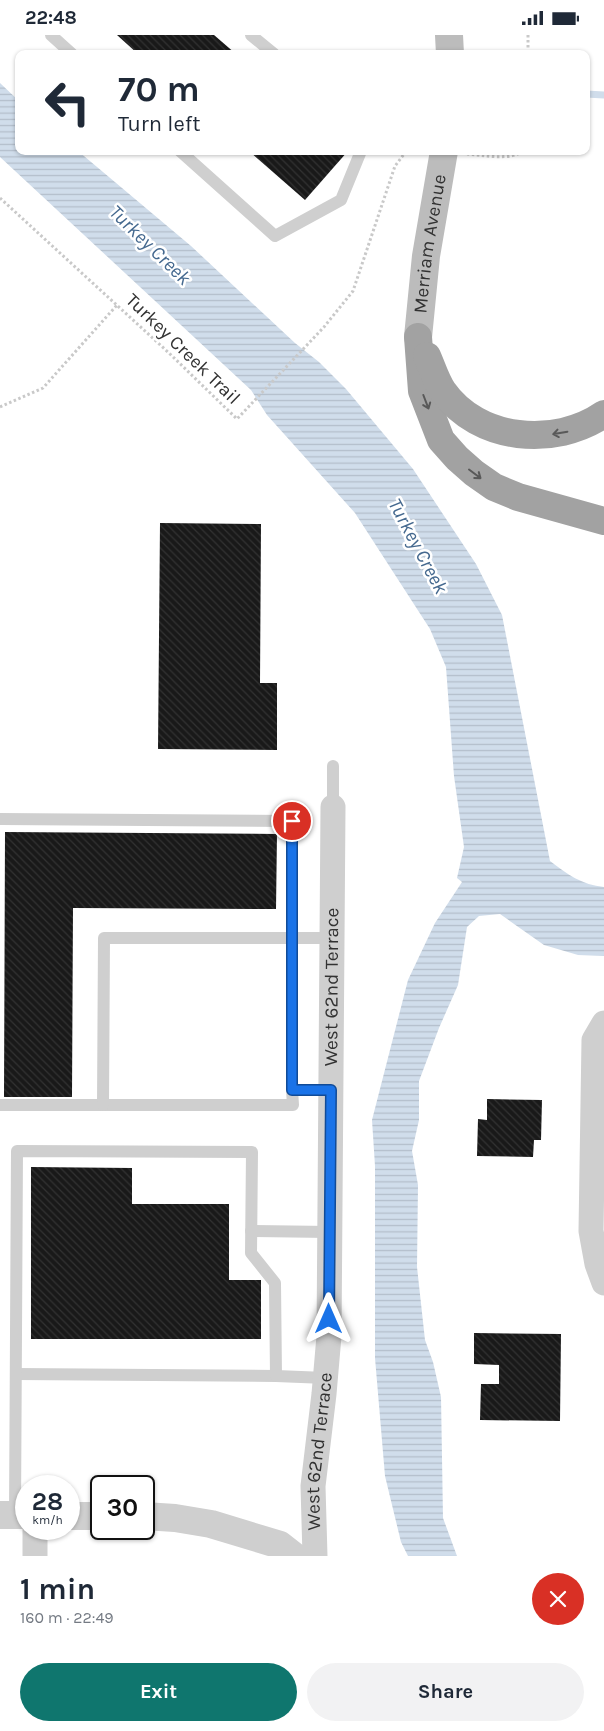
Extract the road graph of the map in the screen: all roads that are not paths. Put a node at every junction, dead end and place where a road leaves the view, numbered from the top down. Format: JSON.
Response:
{"nodes":[{"id":1,"x":51,"y":35,"type":"edge"},
{"id":2,"x":251,"y":35,"type":"edge"},
{"id":3,"x":449,"y":35,"type":"edge"},
{"id":4,"x":68,"y":50,"type":"edge"},
{"id":5,"x":269,"y":50,"type":"edge"},
{"id":6,"x":450,"y":50,"type":"edge"},
{"id":7,"x":184,"y":155,"type":"edge"},
{"id":8,"x":358,"y":155,"type":"edge"},
{"id":9,"x":443,"y":155,"type":"edge"},
{"id":10,"x":418,"y":337,"type":"junction"},
{"id":11,"x":604,"y":414,"type":"edge"},
{"id":12,"x":604,"y":521,"type":"edge"},
{"id":13,"x":333,"y":766,"type":"dead end"},
{"id":14,"x":333,"y":807,"type":"joint"},
{"id":15,"x":0,"y":819,"type":"edge"},
{"id":16,"x":332,"y":937,"type":"junction"},
{"id":17,"x":292,"y":938,"type":"junction"},
{"id":18,"x":604,"y":1023,"type":"edge"},
{"id":19,"x":292,"y":1090,"type":"junction"},
{"id":20,"x":331,"y":1090,"type":"junction"},
{"id":21,"x":0,"y":1105,"type":"edge"},
{"id":22,"x":103,"y":1105,"type":"junction"},
{"id":23,"x":251,"y":1231,"type":"junction"},
{"id":24,"x":330,"y":1232,"type":"junction"},
{"id":25,"x":604,"y":1283,"type":"edge"},
{"id":26,"x":16,"y":1374,"type":"junction"},
{"id":27,"x":276,"y":1376,"type":"junction"},
{"id":28,"x":326,"y":1378,"type":"junction"},
{"id":29,"x":18,"y":1475,"type":"edge"},
{"id":30,"x":155,"y":1517,"type":"edge"},
{"id":31,"x":28,"y":1540,"type":"edge"},
{"id":32,"x":35,"y":1556,"type":"edge"},
{"id":33,"x":294,"y":1556,"type":"edge"},
{"id":34,"x":315,"y":1556,"type":"edge"}],
"edges":[{"from":1,"to":4,"type":"lane"},
{"from":2,"to":5,"type":"lane"},
{"from":3,"to":6,"type":"main road"},
{"from":7,"to":8,"type":"lane"},
{"from":9,"to":10,"type":"main road","name":"Merriam Avenue"},
{"from":11,"to":10,"type":"highway","one_way":true},
{"from":10,"to":12,"type":"highway","one_way":true},
{"from":13,"to":14,"type":"lane"},
{"from":14,"to":16,"type":"street","name":"West 62nd Terrace"},
{"from":15,"to":17,"type":"lane"},
{"from":16,"to":17,"type":"lane"},
{"from":16,"to":20,"type":"street","name":"West 62nd Terrace"},
{"from":17,"to":19,"type":"lane"},
{"from":17,"to":22,"type":"lane"},
{"from":18,"to":25,"type":"street"},
{"from":19,"to":20,"type":"lane"},
{"from":19,"to":22,"type":"lane"},
{"from":20,"to":24,"type":"street","name":"West 62nd Terrace"},
{"from":21,"to":22,"type":"lane"},
{"from":23,"to":24,"type":"lane"},
{"from":23,"to":26,"type":"lane"},
{"from":23,"to":27,"type":"lane"},
{"from":24,"to":28,"type":"street","name":"West 62nd Terrace"},
{"from":26,"to":27,"type":"lane"},
{"from":26,"to":29,"type":"lane"},
{"from":27,"to":28,"type":"lane"},
{"from":28,"to":34,"type":"street","name":"West 62nd Terrace"},
{"from":30,"to":33,"type":"street"},
{"from":31,"to":32,"type":"street"}]}
